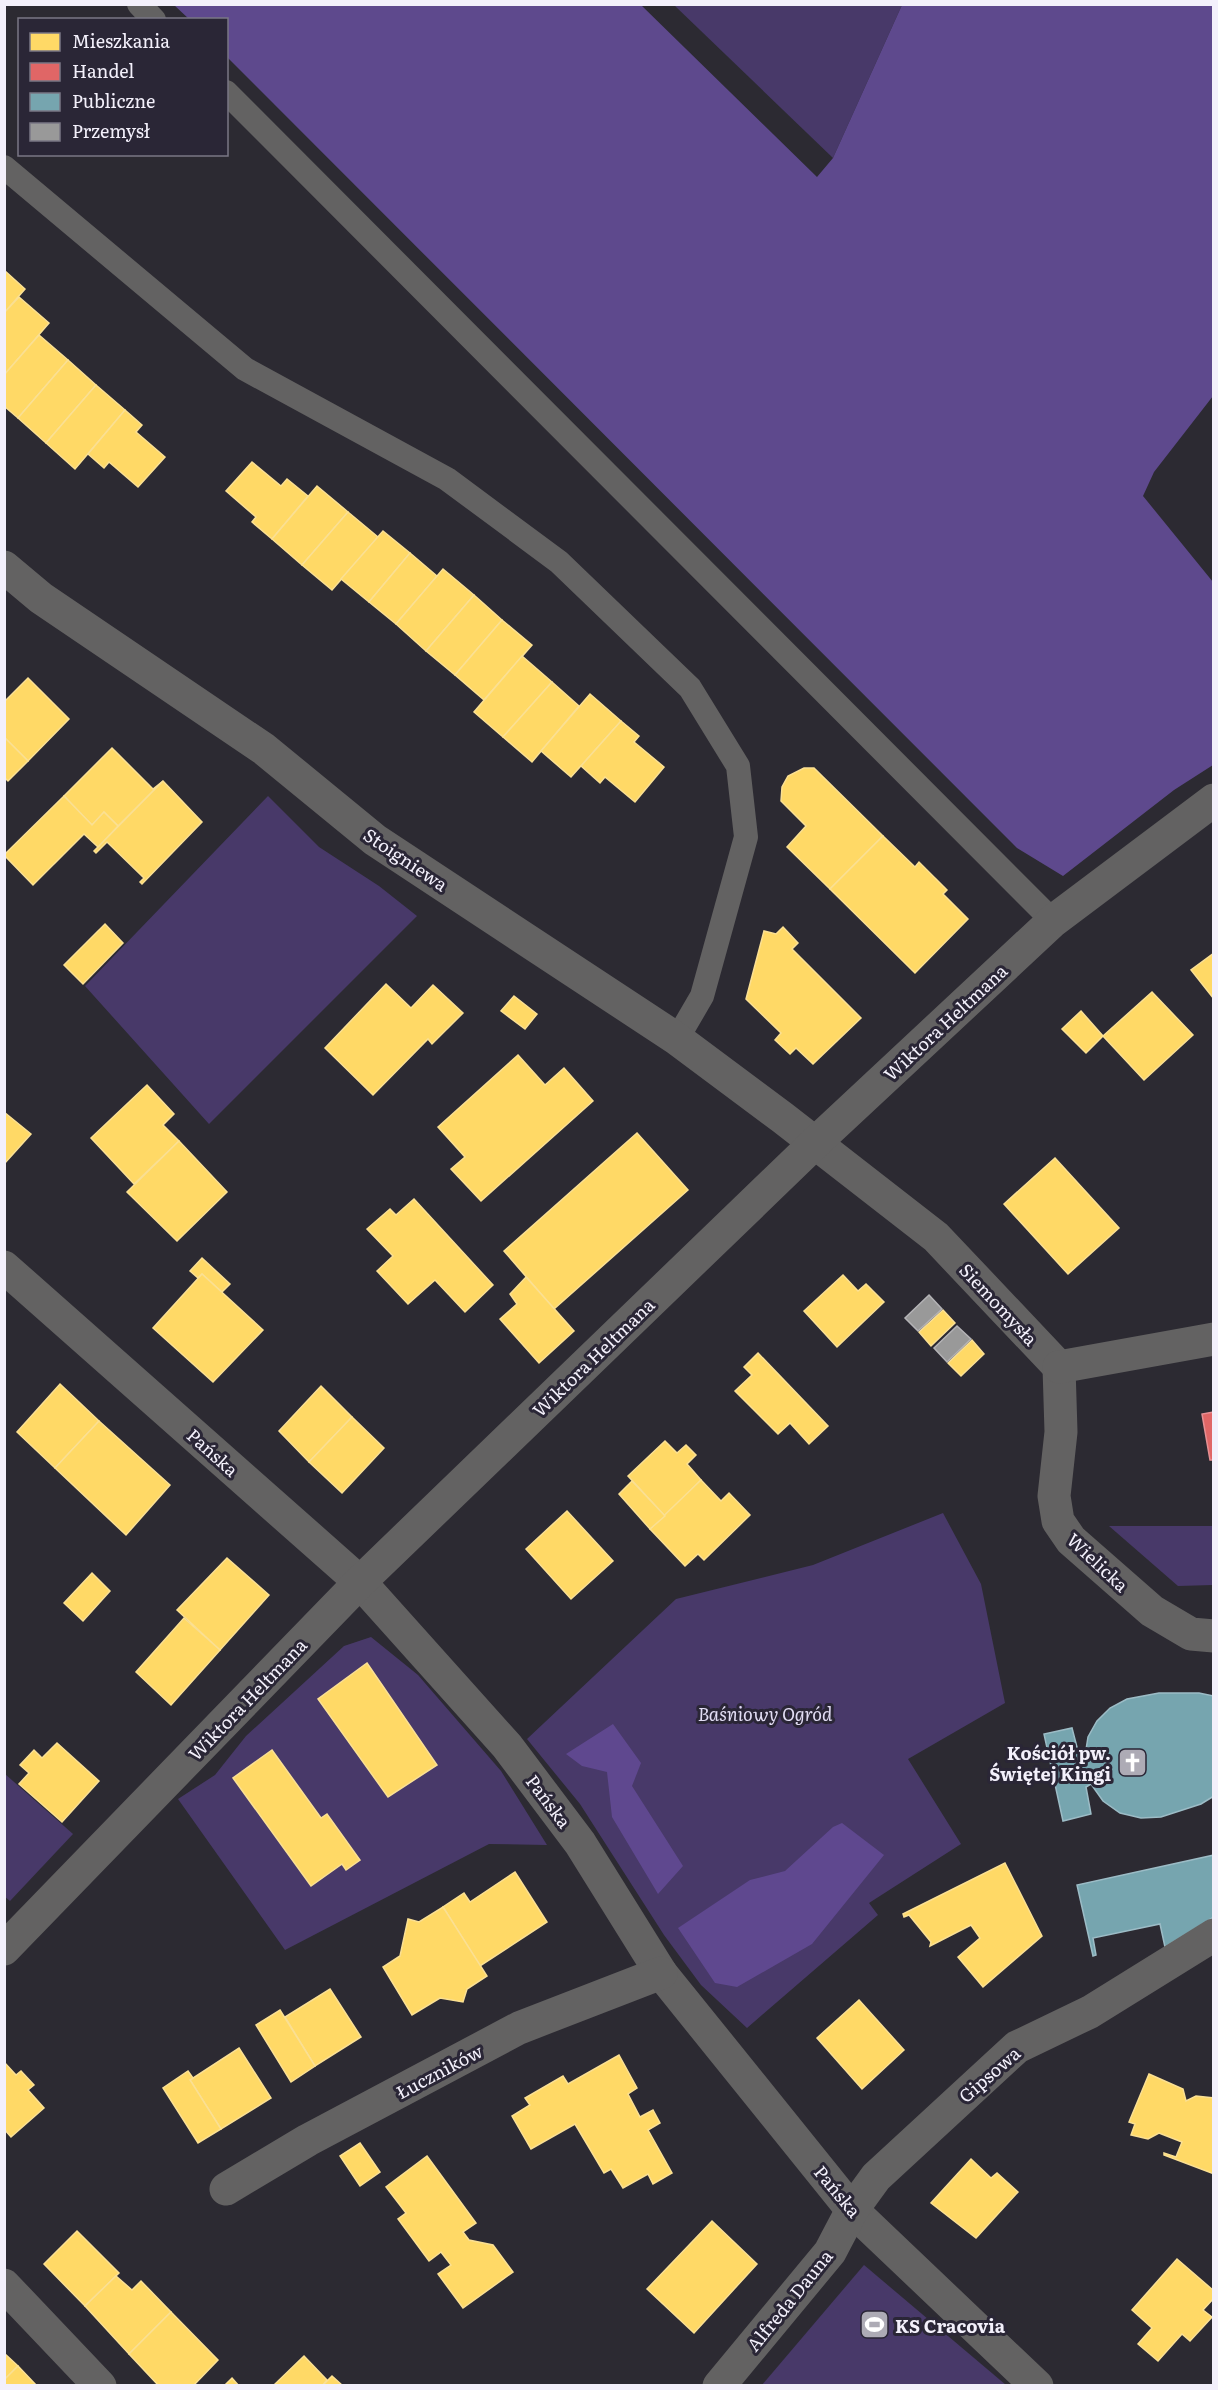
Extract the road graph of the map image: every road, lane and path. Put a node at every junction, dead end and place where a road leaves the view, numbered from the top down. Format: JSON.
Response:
{"nodes":[{"id":1,"x":139,"y":4,"type":"edge"},
{"id":2,"x":152,"y":18,"type":"edge"},
{"id":3,"x":228,"y":94,"type":"edge"},
{"id":4,"x":4,"y":167,"type":"edge"},
{"id":5,"x":4,"y":567,"type":"edge"},
{"id":6,"x":1214,"y":800,"type":"edge"},
{"id":7,"x":1053,"y":921,"type":"junction"},
{"id":8,"x":677,"y":1039,"type":"junction"},
{"id":9,"x":815,"y":1143,"type":"junction"},
{"id":10,"x":4,"y":1267,"type":"edge"},
{"id":11,"x":1214,"y":1338,"type":"edge"},
{"id":12,"x":1059,"y":1367,"type":"junction"},
{"id":13,"x":360,"y":1582,"type":"junction"},
{"id":14,"x":1214,"y":1636,"type":"edge"},
{"id":15,"x":1214,"y":1935,"type":"edge"},
{"id":16,"x":4,"y":1949,"type":"edge"},
{"id":17,"x":661,"y":1973,"type":"junction"},
{"id":18,"x":226,"y":2188,"type":"dead end"},
{"id":19,"x":852,"y":2210,"type":"junction"},
{"id":20,"x":4,"y":2285,"type":"edge"},
{"id":21,"x":100,"y":2385,"type":"edge"},
{"id":22,"x":719,"y":2385,"type":"edge"},
{"id":23,"x":1037,"y":2385,"type":"edge"}],
"edges":[{"from":1,"to":2,"type":"lane"},
{"from":3,"to":7,"type":"lane"},
{"from":4,"to":8,"type":"lane"},
{"from":5,"to":8,"type":"street","name":"Stoigniewa"},
{"from":6,"to":7,"type":"street","name":"Wiktora Heltmana"},
{"from":7,"to":9,"type":"street","name":"Wiktora Heltmana"},
{"from":8,"to":9,"type":"street","name":"Stoigniewa"},
{"from":9,"to":12,"type":"street","name":"Siemomysła"},
{"from":9,"to":13,"type":"street","name":"Wiktora Heltmana"},
{"from":10,"to":13,"type":"street","name":"Pańska"},
{"from":11,"to":12,"type":"street"},
{"from":12,"to":14,"type":"street","name":"Wielicka"},
{"from":13,"to":16,"type":"street","name":"Wiktora Heltmana"},
{"from":13,"to":17,"type":"street","name":"Pańska"},
{"from":15,"to":19,"type":"street","name":"Gipsowa"},
{"from":17,"to":18,"type":"street","name":"Łuczników"},
{"from":17,"to":19,"type":"street","name":"Pańska"},
{"from":19,"to":22,"type":"street","name":"Alfreda Dauna"},
{"from":19,"to":23,"type":"street","name":"Pańska"},
{"from":20,"to":21,"type":"street"}]}
